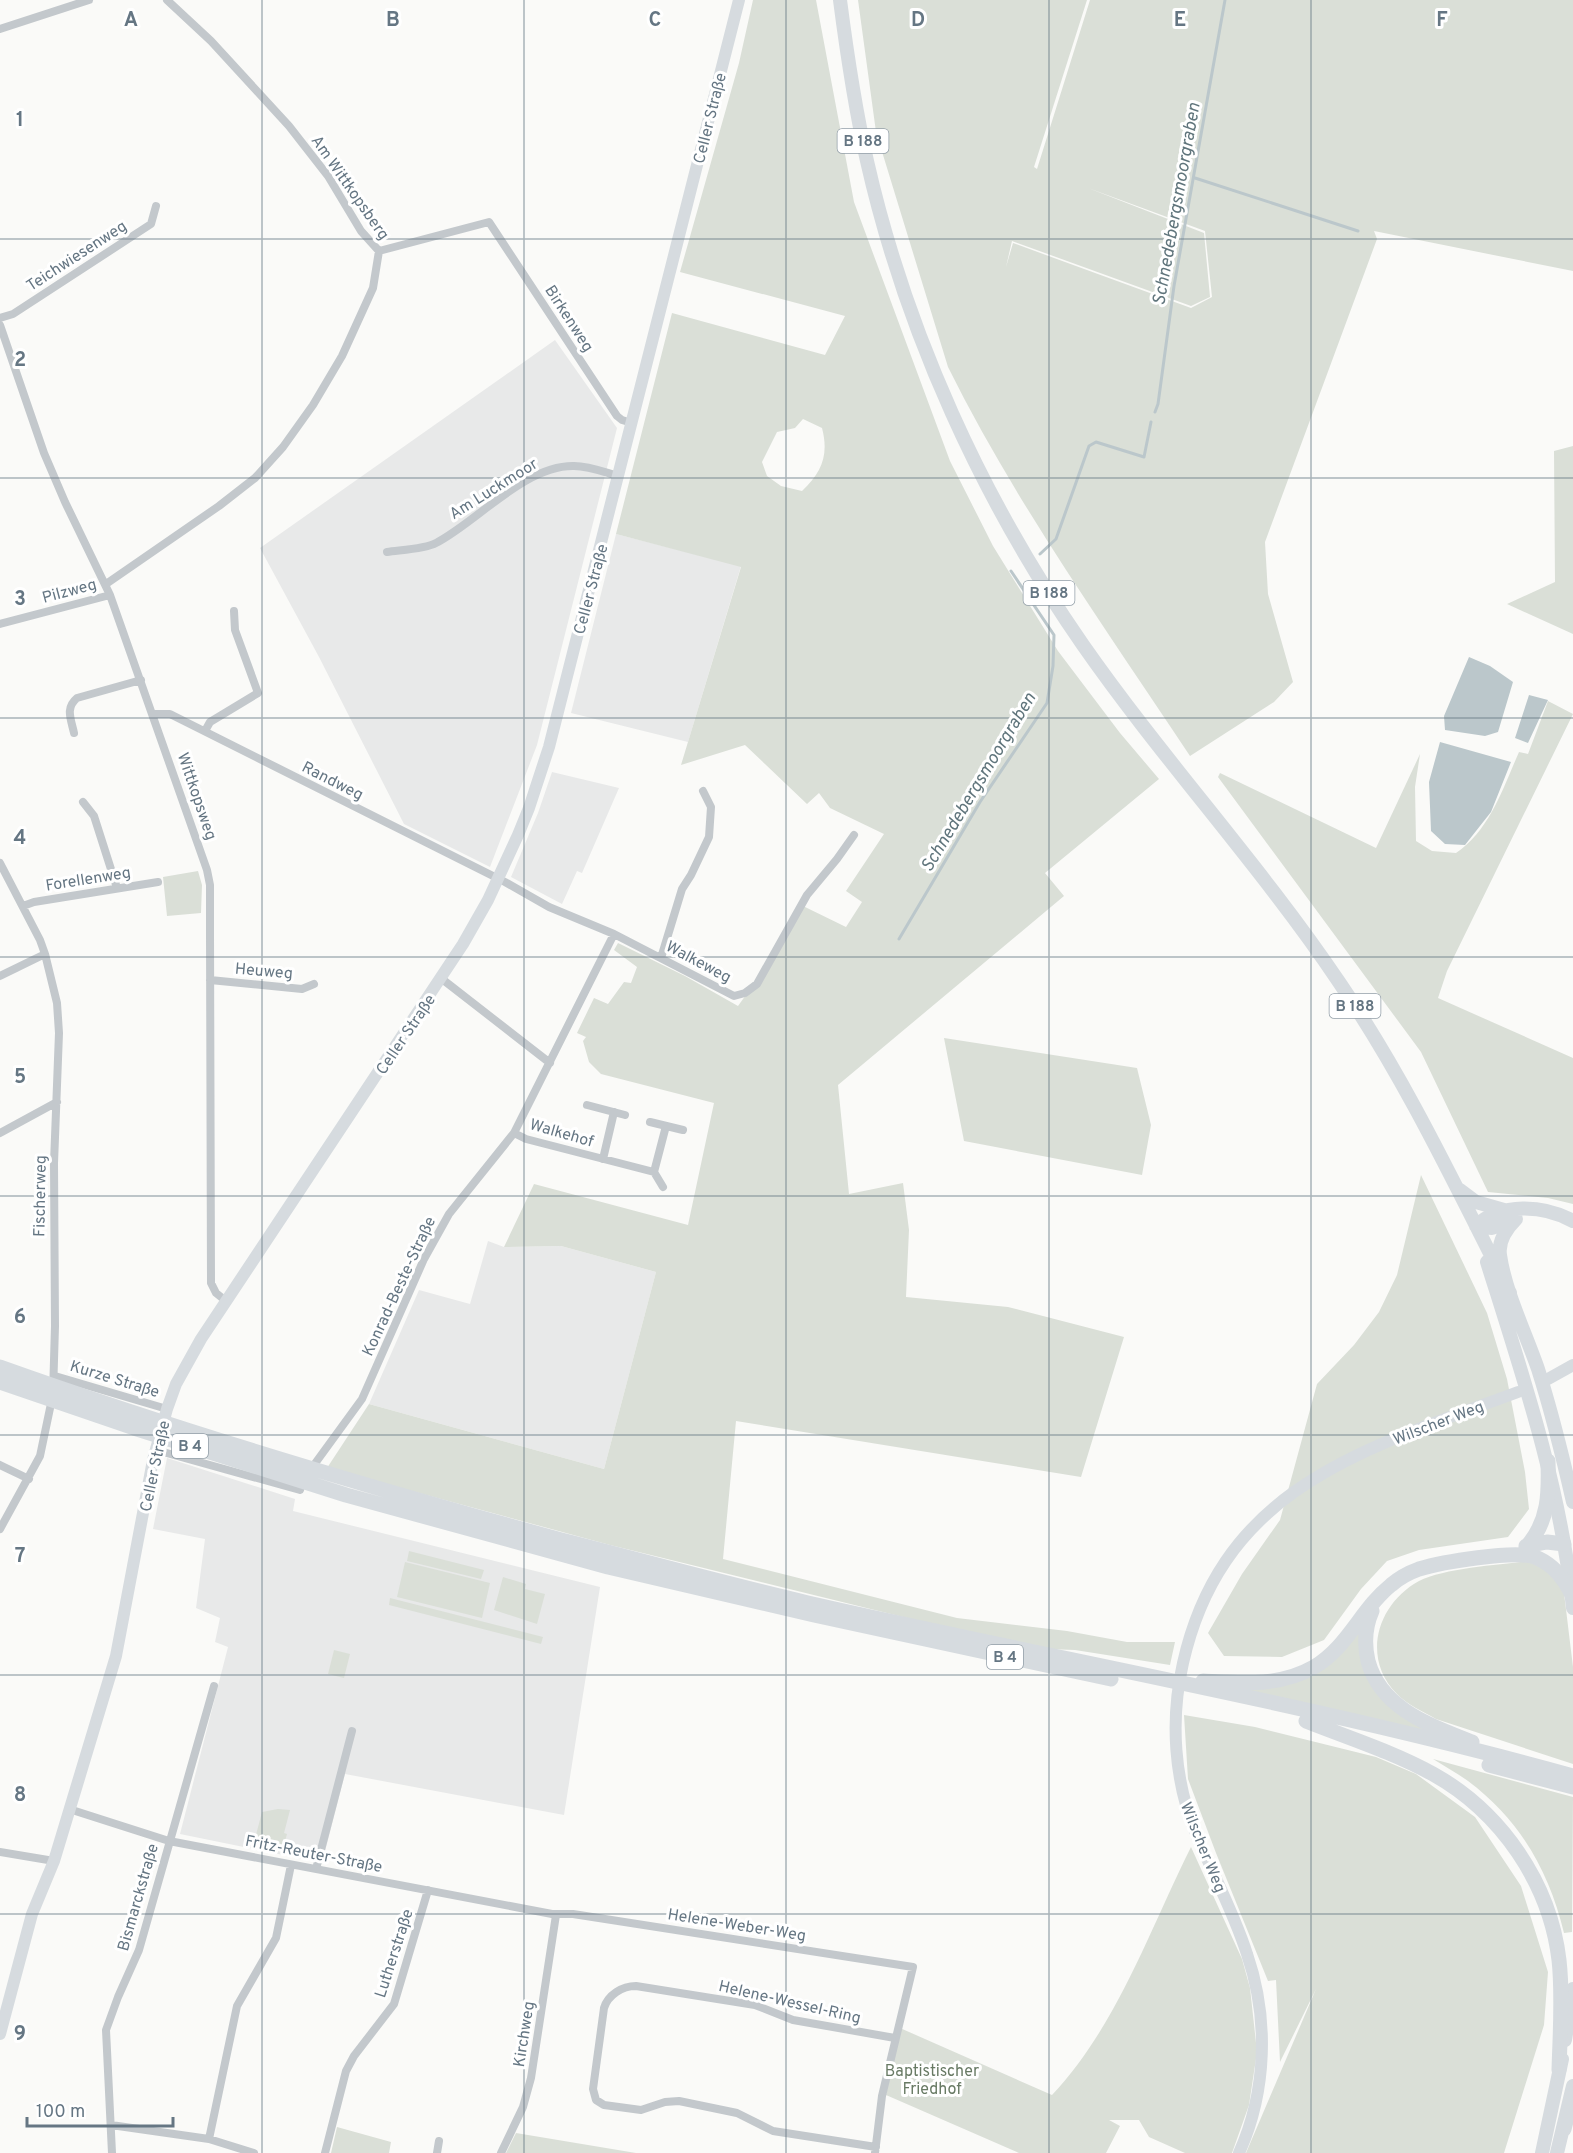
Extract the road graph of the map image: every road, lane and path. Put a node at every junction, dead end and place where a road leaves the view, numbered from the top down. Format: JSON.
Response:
{"nodes":[{"id":1,"x":89,"y":0,"type":"edge"},
{"id":2,"x":167,"y":0,"type":"edge"},
{"id":3,"x":739,"y":0,"type":"edge"},
{"id":4,"x":840,"y":0,"type":"edge"},
{"id":5,"x":0,"y":29,"type":"edge"},
{"id":6,"x":156,"y":206,"type":"dead end"},
{"id":7,"x":379,"y":251,"type":"junction"},
{"id":8,"x":0,"y":318,"type":"edge"},
{"id":9,"x":0,"y":325,"type":"edge"},
{"id":10,"x":624,"y":420,"type":"junction"},
{"id":11,"x":618,"y":476,"type":"junction"},
{"id":12,"x":387,"y":552,"type":"dead end"},
{"id":13,"x":106,"y":584,"type":"junction"},
{"id":14,"x":110,"y":595,"type":"junction"},
{"id":15,"x":234,"y":611,"type":"dead end"},
{"id":16,"x":0,"y":624,"type":"edge"},
{"id":17,"x":141,"y":680,"type":"junction"},
{"id":18,"x":154,"y":714,"type":"junction"},
{"id":19,"x":205,"y":731,"type":"junction"},
{"id":20,"x":74,"y":733,"type":"dead end"},
{"id":21,"x":703,"y":791,"type":"dead end"},
{"id":22,"x":83,"y":802,"type":"dead end"},
{"id":23,"x":854,"y":836,"type":"dead end"},
{"id":24,"x":0,"y":863,"type":"edge"},
{"id":25,"x":498,"y":879,"type":"junction"},
{"id":26,"x":158,"y":882,"type":"dead end"},
{"id":27,"x":117,"y":888,"type":"junction"},
{"id":28,"x":23,"y":906,"type":"junction"},
{"id":29,"x":614,"y":934,"type":"junction"},
{"id":30,"x":45,"y":954,"type":"junction"},
{"id":31,"x":661,"y":958,"type":"junction"},
{"id":32,"x":0,"y":976,"type":"edge"},
{"id":33,"x":441,"y":979,"type":"junction"},
{"id":34,"x":210,"y":980,"type":"junction"},
{"id":35,"x":314,"y":984,"type":"dead end"},
{"id":36,"x":550,"y":1063,"type":"junction"},
{"id":37,"x":57,"y":1102,"type":"junction"},
{"id":38,"x":587,"y":1105,"type":"dead end"},
{"id":39,"x":614,"y":1112,"type":"junction"},
{"id":40,"x":625,"y":1115,"type":"dead end"},
{"id":41,"x":650,"y":1122,"type":"dead end"},
{"id":42,"x":666,"y":1126,"type":"junction"},
{"id":43,"x":683,"y":1130,"type":"dead end"},
{"id":44,"x":0,"y":1133,"type":"edge"},
{"id":45,"x":514,"y":1133,"type":"junction"},
{"id":46,"x":603,"y":1159,"type":"junction"},
{"id":47,"x":654,"y":1172,"type":"junction"},
{"id":48,"x":663,"y":1187,"type":"dead end"},
{"id":49,"x":1459,"y":1190,"type":"junction"},
{"id":50,"x":1511,"y":1215,"type":"junction"},
{"id":51,"x":1573,"y":1221,"type":"edge"},
{"id":52,"x":1476,"y":1226,"type":"junction"},
{"id":53,"x":1510,"y":1293,"type":"junction"},
{"id":54,"x":226,"y":1301,"type":"junction"},
{"id":55,"x":1573,"y":1365,"type":"edge"},
{"id":56,"x":0,"y":1367,"type":"edge"},
{"id":57,"x":1543,"y":1375,"type":"junction"},
{"id":58,"x":55,"y":1376,"type":"junction"},
{"id":59,"x":0,"y":1382,"type":"edge"},
{"id":60,"x":37,"y":1388,"type":"junction"},
{"id":61,"x":1518,"y":1392,"type":"dead end"},
{"id":62,"x":167,"y":1409,"type":"junction"},
{"id":63,"x":156,"y":1450,"type":"junction"},
{"id":64,"x":1548,"y":1461,"type":"junction"},
{"id":65,"x":0,"y":1465,"type":"edge"},
{"id":66,"x":29,"y":1479,"type":"junction"},
{"id":67,"x":1573,"y":1502,"type":"edge"},
{"id":68,"x":0,"y":1529,"type":"edge"},
{"id":69,"x":1569,"y":1546,"type":"edge"},
{"id":70,"x":1522,"y":1552,"type":"junction"},
{"id":71,"x":631,"y":1566,"type":"junction"},
{"id":72,"x":1380,"y":1595,"type":"junction"},
{"id":73,"x":1572,"y":1602,"type":"edge"},
{"id":74,"x":1153,"y":1677,"type":"junction"},
{"id":75,"x":214,"y":1686,"type":"dead end"},
{"id":76,"x":1306,"y":1721,"type":"junction"},
{"id":77,"x":352,"y":1731,"type":"dead end"},
{"id":78,"x":1516,"y":1761,"type":"junction"},
{"id":79,"x":1573,"y":1776,"type":"edge"},
{"id":80,"x":1573,"y":1787,"type":"edge"},
{"id":81,"x":69,"y":1809,"type":"junction"},
{"id":82,"x":169,"y":1841,"type":"junction"},
{"id":83,"x":0,"y":1852,"type":"edge"},
{"id":84,"x":54,"y":1861,"type":"junction"},
{"id":85,"x":291,"y":1865,"type":"junction"},
{"id":86,"x":316,"y":1869,"type":"junction"},
{"id":87,"x":428,"y":1890,"type":"junction"},
{"id":88,"x":556,"y":1914,"type":"junction"},
{"id":89,"x":1573,"y":1989,"type":"edge"},
{"id":90,"x":0,"y":2034,"type":"edge"},
{"id":91,"x":895,"y":2038,"type":"junction"},
{"id":92,"x":1559,"y":2070,"type":"junction"},
{"id":93,"x":1573,"y":2085,"type":"edge"},
{"id":94,"x":1573,"y":2096,"type":"edge"},
{"id":95,"x":111,"y":2125,"type":"junction"},
{"id":96,"x":1564,"y":2129,"type":"junction"},
{"id":97,"x":209,"y":2139,"type":"junction"},
{"id":98,"x":440,"y":2141,"type":"dead end"},
{"id":99,"x":875,"y":2150,"type":"edge"},
{"id":100,"x":112,"y":2153,"type":"edge"},
{"id":101,"x":254,"y":2153,"type":"edge"},
{"id":102,"x":325,"y":2153,"type":"edge"},
{"id":103,"x":437,"y":2153,"type":"edge"},
{"id":104,"x":501,"y":2153,"type":"edge"},
{"id":105,"x":1239,"y":2153,"type":"edge"},
{"id":106,"x":1542,"y":2153,"type":"edge"},
{"id":107,"x":1557,"y":2153,"type":"edge"}],
"edges":[{"from":1,"to":5,"type":"street"},
{"from":2,"to":7,"type":"street","name":"Am Wittkopsberg"},
{"from":3,"to":10,"type":"street","name":"Celler Straße"},
{"from":4,"to":49,"type":"main road","number":"B 188"},
{"from":6,"to":8,"type":"street","name":"Teichwiesenweg"},
{"from":7,"to":10,"type":"street","name":"Birkenweg"},
{"from":7,"to":13,"type":"street","name":"Am Wittkopsberg"},
{"from":9,"to":13,"type":"street","name":"Wittkopsweg"},
{"from":10,"to":11,"type":"street","name":"Celler Straße"},
{"from":11,"to":12,"type":"street","name":"Am Luckmoor"},
{"from":11,"to":25,"type":"street","name":"Celler Straße"},
{"from":13,"to":14,"type":"street","name":"Wittkopsweg"},
{"from":14,"to":16,"type":"street","name":"Pilzweg"},
{"from":14,"to":17,"type":"street","name":"Wittkopsweg"},
{"from":15,"to":19,"type":"street"},
{"from":17,"to":18,"type":"street","name":"Wittkopsweg"},
{"from":17,"to":20,"type":"street"},
{"from":18,"to":19,"type":"street","name":"Randweg"},
{"from":18,"to":34,"type":"street","name":"Wittkopsweg"},
{"from":19,"to":25,"type":"street","name":"Randweg"},
{"from":21,"to":31,"type":"street"},
{"from":22,"to":27,"type":"street"},
{"from":23,"to":31,"type":"street","name":"Walkeweg"},
{"from":24,"to":28,"type":"street","name":"Fischerweg"},
{"from":25,"to":29,"type":"street","name":"Walkeweg"},
{"from":25,"to":33,"type":"street","name":"Celler Straße"},
{"from":26,"to":27,"type":"street","name":"Forellenweg"},
{"from":27,"to":28,"type":"street","name":"Forellenweg"},
{"from":28,"to":30,"type":"street","name":"Fischerweg"},
{"from":29,"to":31,"type":"street","name":"Walkeweg"},
{"from":29,"to":36,"type":"street","name":"Konrad-Beste-Straße"},
{"from":30,"to":32,"type":"street"},
{"from":30,"to":37,"type":"street","name":"Fischerweg"},
{"from":33,"to":36,"type":"street"},
{"from":33,"to":54,"type":"street","name":"Celler Straße"},
{"from":34,"to":35,"type":"street","name":"Heuweg"},
{"from":34,"to":54,"type":"street","name":"Wittkopsweg"},
{"from":36,"to":45,"type":"street","name":"Konrad-Beste-Straße"},
{"from":37,"to":44,"type":"street"},
{"from":37,"to":58,"type":"street","name":"Fischerweg"},
{"from":38,"to":39,"type":"street","name":"Walkehof"},
{"from":39,"to":40,"type":"street","name":"Walkehof"},
{"from":39,"to":46,"type":"street","name":"Walkehof"},
{"from":41,"to":42,"type":"street"},
{"from":42,"to":43,"type":"street"},
{"from":42,"to":47,"type":"street"},
{"from":45,"to":46,"type":"street","name":"Walkehof"},
{"from":45,"to":63,"type":"street","name":"Konrad-Beste-Straße"},
{"from":46,"to":47,"type":"street","name":"Walkehof"},
{"from":47,"to":48,"type":"street"},
{"from":49,"to":50,"type":"main road"},
{"from":49,"to":52,"type":"main road","number":"B 188"},
{"from":50,"to":51,"type":"main road"},
{"from":50,"to":52,"type":"main road"},
{"from":50,"to":53,"type":"main road"},
{"from":52,"to":53,"type":"main road","number":"B 188"},
{"from":52,"to":64,"type":"main road","number":"B 188"},
{"from":53,"to":57,"type":"main road","number":"B 188"},
{"from":54,"to":62,"type":"street","name":"Celler Straße"},
{"from":55,"to":57,"type":"street"},
{"from":56,"to":60,"type":"highway","number":"B 4"},
{"from":57,"to":67,"type":"main road","number":"B 188"},
{"from":58,"to":62,"type":"street","name":"Kurze Straße"},
{"from":58,"to":66,"type":"street","name":"Fischerweg"},
{"from":59,"to":60,"type":"highway","number":"B 4"},
{"from":60,"to":71,"type":"highway","number":"B 4"},
{"from":61,"to":105,"type":"street","name":"Wilscher Weg"},
{"from":62,"to":63,"type":"street","name":"Celler Straße"},
{"from":63,"to":81,"type":"street","name":"Celler Straße"},
{"from":64,"to":69,"type":"main road","number":"B 188"},
{"from":64,"to":70,"type":"highway"},
{"from":65,"to":66,"type":"street"},
{"from":66,"to":68,"type":"street","name":"Fischerweg"},
{"from":69,"to":70,"type":"highway"},
{"from":69,"to":73,"type":"main road","number":"B 188"},
{"from":70,"to":72,"type":"highway"},
{"from":70,"to":73,"type":"highway"},
{"from":71,"to":74,"type":"highway","number":"B 4"},
{"from":71,"to":76,"type":"highway","number":"B 4"},
{"from":72,"to":74,"type":"highway"},
{"from":72,"to":78,"type":"highway"},
{"from":74,"to":78,"type":"highway","number":"B 4"},
{"from":75,"to":82,"type":"street","name":"Bismarckstraße"},
{"from":76,"to":80,"type":"highway","number":"B 4"},
{"from":76,"to":92,"type":"highway"},
{"from":77,"to":86,"type":"street"},
{"from":78,"to":79,"type":"highway","number":"B 4"},
{"from":81,"to":82,"type":"street","name":"Fritz-Reuter-Straße"},
{"from":81,"to":84,"type":"street","name":"Celler Straße"},
{"from":82,"to":85,"type":"street","name":"Fritz-Reuter-Straße"},
{"from":82,"to":95,"type":"street","name":"Bismarckstraße"},
{"from":83,"to":84,"type":"street"},
{"from":84,"to":90,"type":"street","name":"Celler Straße"},
{"from":85,"to":86,"type":"street","name":"Fritz-Reuter-Straße"},
{"from":85,"to":97,"type":"street"},
{"from":86,"to":87,"type":"street","name":"Fritz-Reuter-Straße"},
{"from":87,"to":88,"type":"street","name":"Fritz-Reuter-Straße"},
{"from":87,"to":102,"type":"street","name":"Lutherstraße"},
{"from":88,"to":91,"type":"street","name":"Helene-Weber-Weg"},
{"from":88,"to":104,"type":"street","name":"Kirchweg"},
{"from":89,"to":92,"type":"main road"},
{"from":91,"to":99,"type":"street"},
{"from":91,"to":99,"type":"street","name":"Helene-Wessel-Ring"},
{"from":92,"to":106,"type":"main road"},
{"from":93,"to":96,"type":"main road"},
{"from":94,"to":96,"type":"highway"},
{"from":95,"to":97,"type":"street"},
{"from":95,"to":100,"type":"street","name":"Bismarckstraße"},
{"from":96,"to":107,"type":"main road"},
{"from":97,"to":101,"type":"street"},
{"from":98,"to":103,"type":"street"}]}
